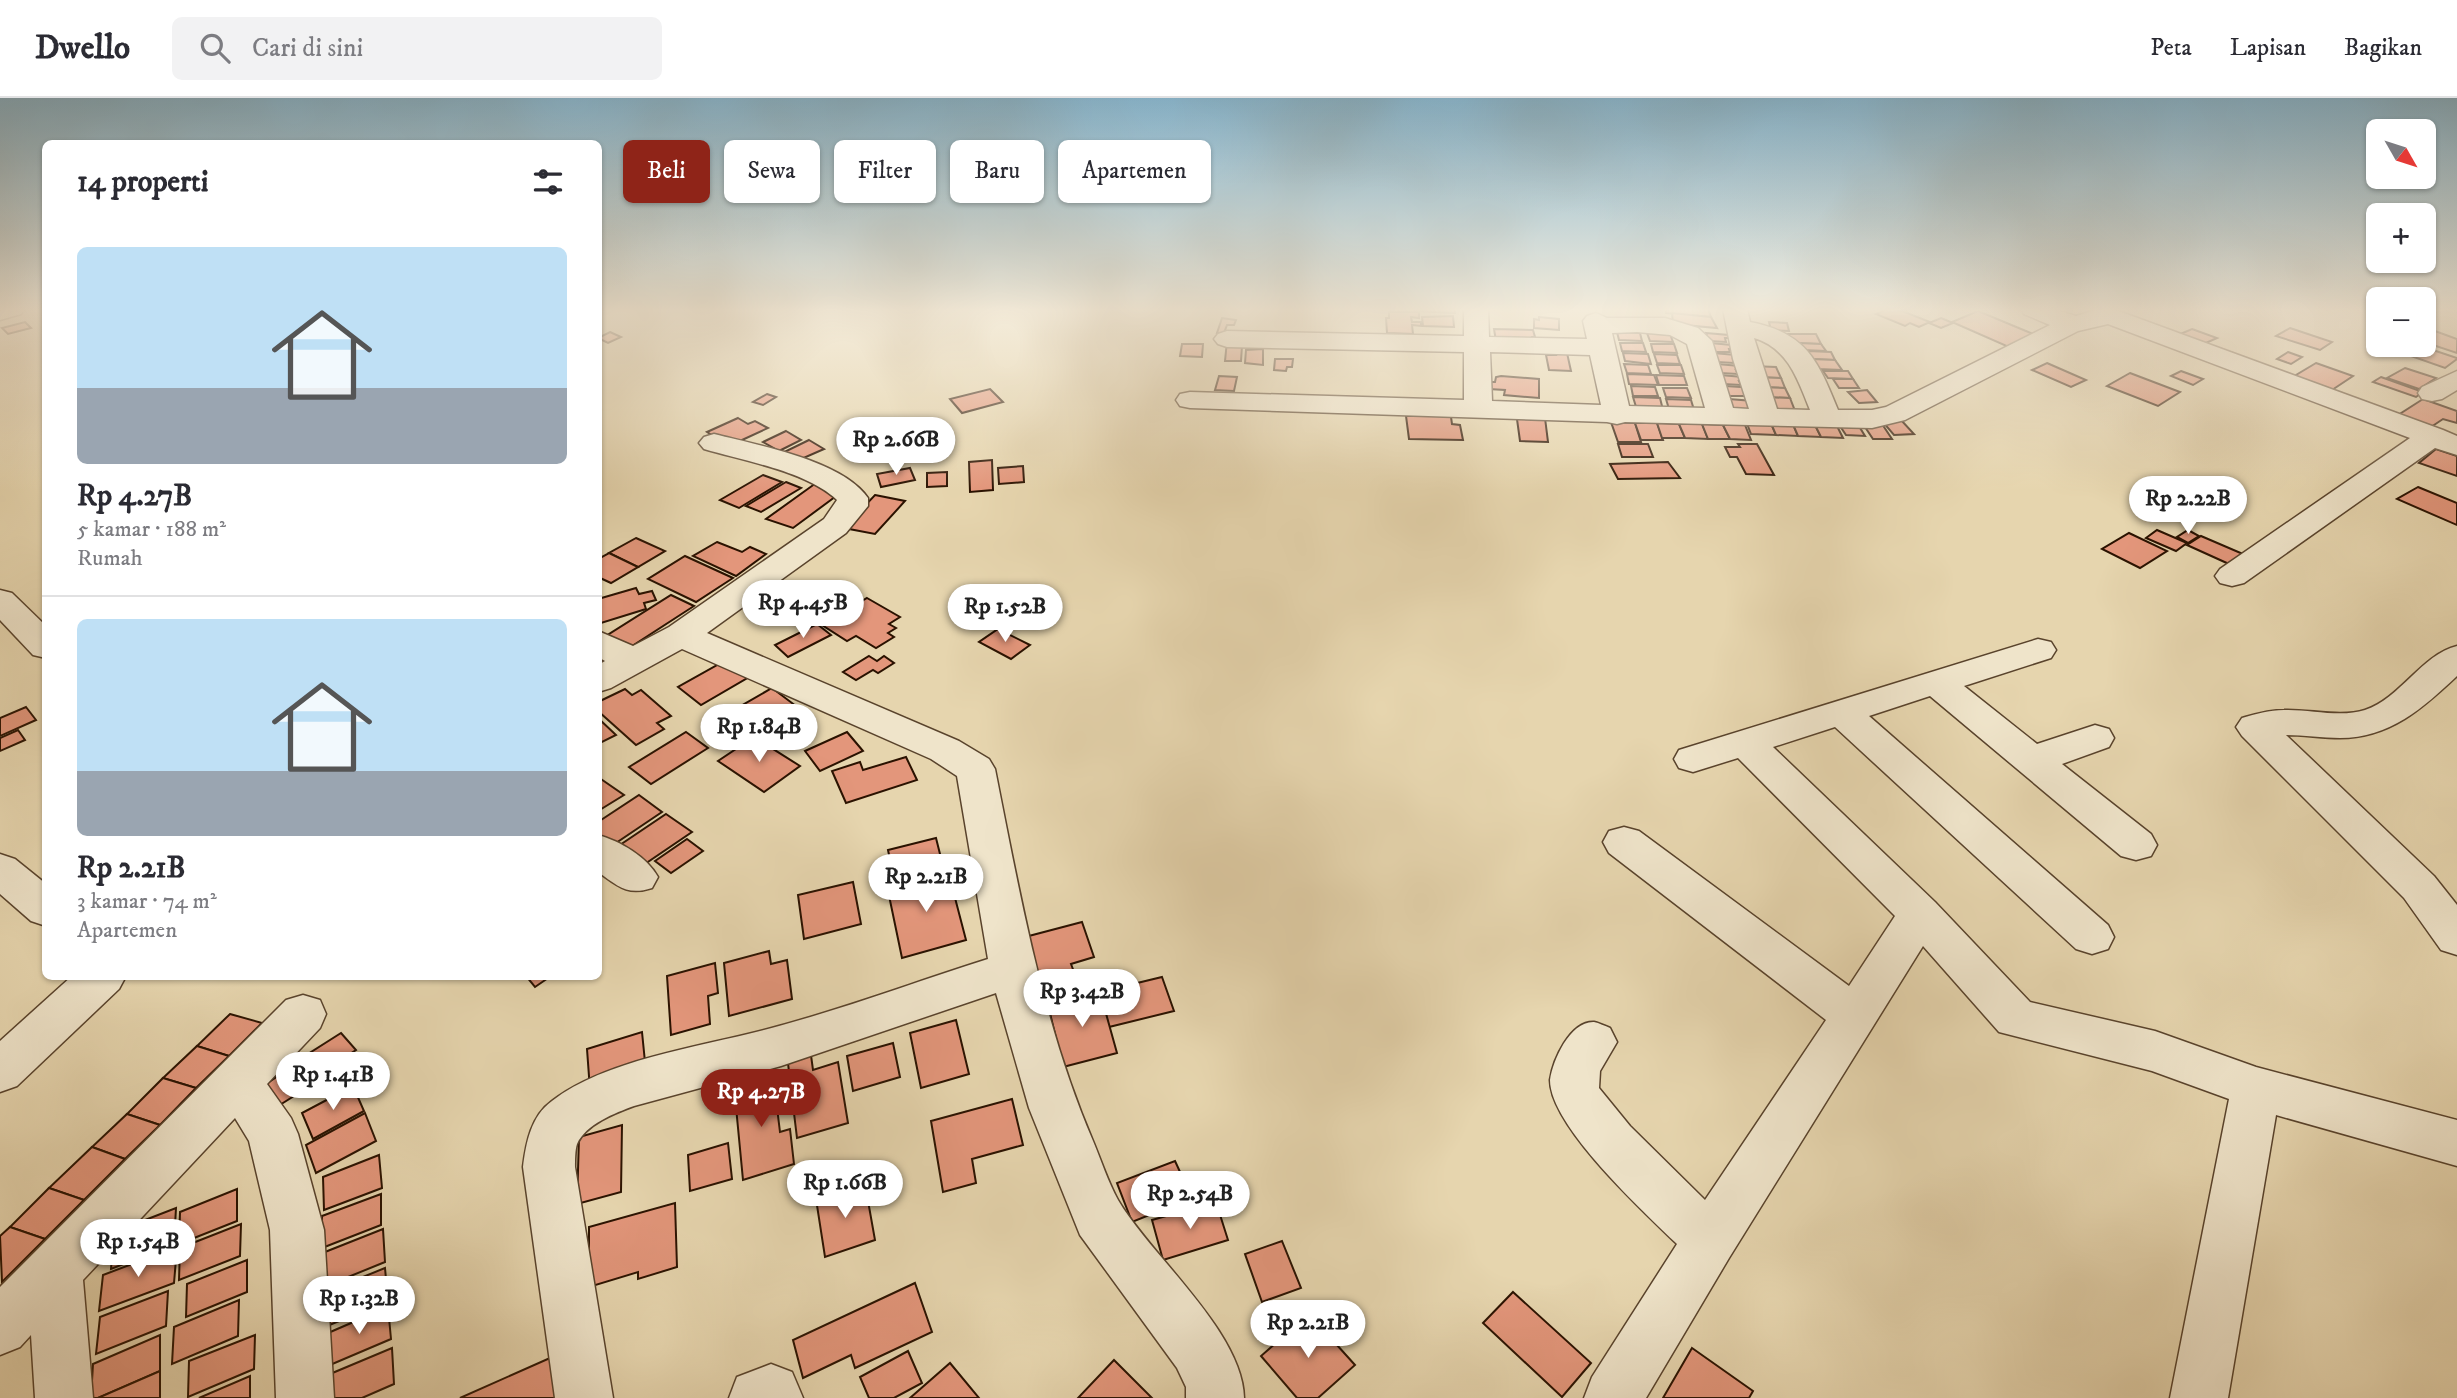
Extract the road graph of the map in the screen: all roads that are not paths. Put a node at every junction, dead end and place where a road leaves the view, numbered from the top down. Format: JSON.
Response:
{"nodes":[{"id":1,"x":1477,"y":370,"type":"edge"},
{"id":2,"x":1607,"y":370,"type":"edge"},
{"id":3,"x":1707,"y":370,"type":"edge"},
{"id":4,"x":1750,"y":370,"type":"edge"},
{"id":5,"x":1805,"y":370,"type":"edge"},
{"id":6,"x":1982,"y":370,"type":"edge"},
{"id":7,"x":2258,"y":370,"type":"edge"},
{"id":8,"x":2457,"y":379,"type":"edge"},
{"id":9,"x":2432,"y":393,"type":"dead end"},
{"id":10,"x":1190,"y":400,"type":"dead end"},
{"id":11,"x":1478,"y":407,"type":"junction"},
{"id":12,"x":1617,"y":415,"type":"junction"},
{"id":13,"x":1721,"y":417,"type":"junction"},
{"id":14,"x":1766,"y":418,"type":"junction"},
{"id":15,"x":1828,"y":419,"type":"junction"},
{"id":16,"x":2445,"y":441,"type":"edge"},
{"id":17,"x":715,"y":443,"type":"dead end"},
{"id":18,"x":2232,"y":576,"type":"dead end"},
{"id":19,"x":0,"y":600,"type":"edge"},
{"id":20,"x":681,"y":635,"type":"junction"},
{"id":21,"x":42,"y":643,"type":"edge"},
{"id":22,"x":602,"y":644,"type":"edge"},
{"id":23,"x":2039,"y":650,"type":"dead end"},
{"id":24,"x":2457,"y":657,"type":"edge"},
{"id":25,"x":632,"y":661,"type":"junction"},
{"id":26,"x":602,"y":678,"type":"edge"},
{"id":27,"x":1936,"y":682,"type":"junction"},
{"id":28,"x":1840,"y":712,"type":"junction"},
{"id":29,"x":2095,"y":738,"type":"dead end"},
{"id":30,"x":1745,"y":742,"type":"junction"},
{"id":31,"x":1693,"y":759,"type":"dead end"},
{"id":32,"x":2032,"y":760,"type":"junction"},
{"id":33,"x":1624,"y":842,"type":"dead end"},
{"id":34,"x":2136,"y":845,"type":"dead end"},
{"id":35,"x":602,"y":853,"type":"edge"},
{"id":36,"x":0,"y":870,"type":"edge"},
{"id":37,"x":636,"y":877,"type":"dead end"},
{"id":38,"x":42,"y":906,"type":"edge"},
{"id":39,"x":1920,"y":914,"type":"junction"},
{"id":40,"x":2092,"y":937,"type":"dead end"},
{"id":41,"x":2457,"y":938,"type":"edge"},
{"id":42,"x":1012,"y":969,"type":"junction"},
{"id":43,"x":99,"y":980,"type":"edge"},
{"id":44,"x":303,"y":1014,"type":"dead end"},
{"id":45,"x":1855,"y":1016,"type":"junction"},
{"id":46,"x":1593,"y":1042,"type":"dead end"},
{"id":47,"x":0,"y":1070,"type":"edge"},
{"id":48,"x":238,"y":1082,"type":"junction"},
{"id":49,"x":2256,"y":1088,"type":"junction"},
{"id":50,"x":2457,"y":1143,"type":"edge"},
{"id":51,"x":1710,"y":1240,"type":"junction"},
{"id":52,"x":55,"y":1270,"type":"junction"},
{"id":53,"x":0,"y":1327,"type":"edge"},
{"id":54,"x":64,"y":1398,"type":"edge"},
{"id":55,"x":305,"y":1398,"type":"edge"},
{"id":56,"x":584,"y":1398,"type":"edge"},
{"id":57,"x":758,"y":1398,"type":"edge"},
{"id":58,"x":774,"y":1398,"type":"edge"},
{"id":59,"x":1215,"y":1398,"type":"edge"},
{"id":60,"x":1613,"y":1398,"type":"edge"},
{"id":61,"x":2199,"y":1398,"type":"edge"}],
"edges":[{"from":1,"to":11,"type":"street"},
{"from":2,"to":12,"type":"street"},
{"from":3,"to":13,"type":"street"},
{"from":4,"to":14,"type":"street"},
{"from":5,"to":15,"type":"street"},
{"from":6,"to":15,"type":"street"},
{"from":7,"to":16,"type":"street"},
{"from":8,"to":9,"type":"street"},
{"from":10,"to":11,"type":"street"},
{"from":11,"to":12,"type":"street"},
{"from":12,"to":13,"type":"street"},
{"from":13,"to":14,"type":"street"},
{"from":14,"to":15,"type":"street"},
{"from":16,"to":18,"type":"street"},
{"from":17,"to":20,"type":"street"},
{"from":19,"to":21,"type":"street"},
{"from":20,"to":25,"type":"street"},
{"from":20,"to":42,"type":"street"},
{"from":22,"to":25,"type":"street"},
{"from":23,"to":27,"type":"street"},
{"from":24,"to":41,"type":"street"},
{"from":25,"to":26,"type":"street"},
{"from":27,"to":28,"type":"street"},
{"from":27,"to":32,"type":"street"},
{"from":28,"to":30,"type":"street"},
{"from":28,"to":40,"type":"street"},
{"from":29,"to":32,"type":"street"},
{"from":30,"to":31,"type":"street"},
{"from":30,"to":39,"type":"street"},
{"from":32,"to":34,"type":"street"},
{"from":33,"to":45,"type":"street"},
{"from":35,"to":37,"type":"street"},
{"from":36,"to":38,"type":"street"},
{"from":39,"to":45,"type":"street"},
{"from":39,"to":49,"type":"street"},
{"from":42,"to":56,"type":"street"},
{"from":42,"to":59,"type":"street"},
{"from":43,"to":47,"type":"street"},
{"from":44,"to":48,"type":"street"},
{"from":45,"to":51,"type":"street"},
{"from":46,"to":51,"type":"street"},
{"from":48,"to":52,"type":"street"},
{"from":48,"to":55,"type":"street"},
{"from":49,"to":50,"type":"street"},
{"from":49,"to":61,"type":"street"},
{"from":51,"to":60,"type":"street"},
{"from":52,"to":53,"type":"street"},
{"from":52,"to":54,"type":"street"},
{"from":57,"to":58,"type":"street"}]}
